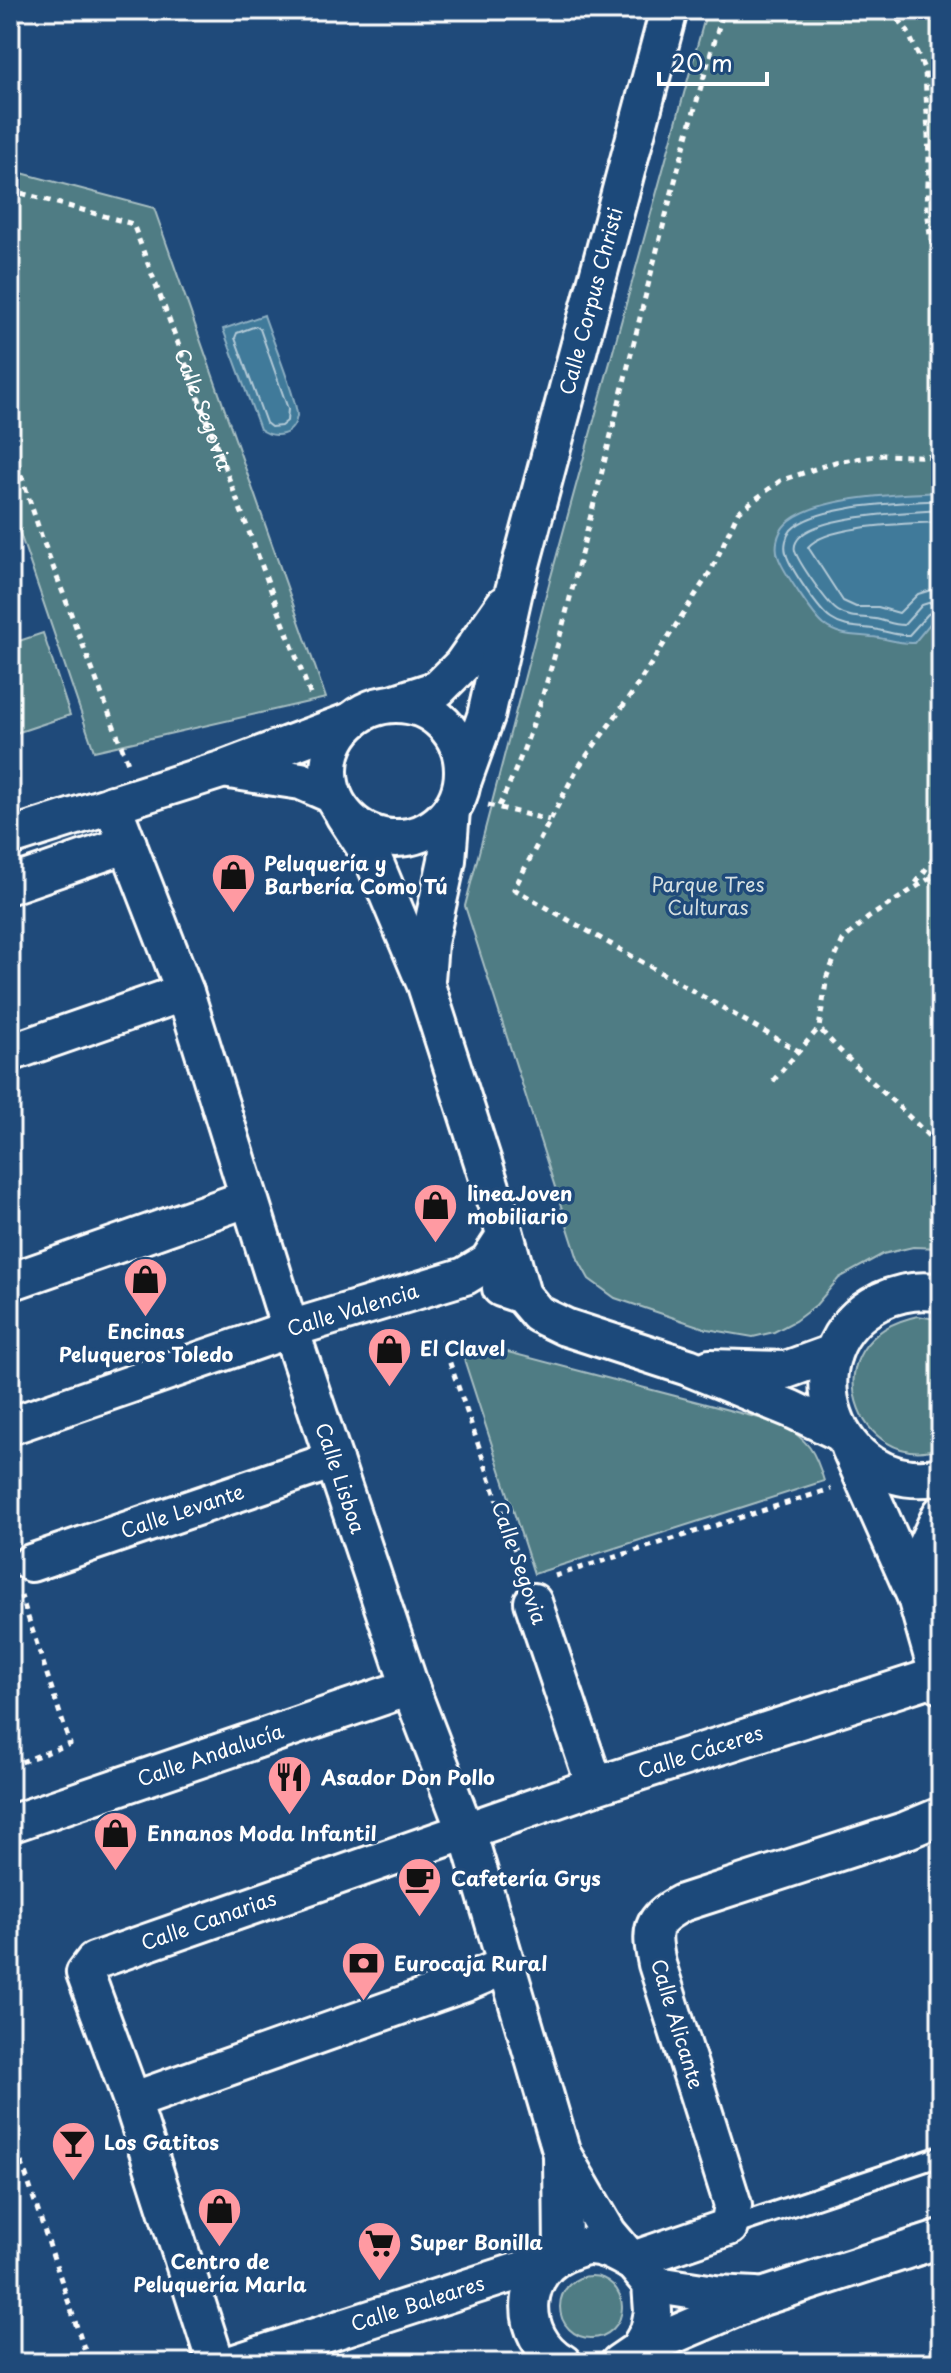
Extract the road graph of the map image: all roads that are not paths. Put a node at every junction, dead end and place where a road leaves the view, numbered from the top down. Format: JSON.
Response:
{"nodes":[{"id":1,"x":669,"y":10,"type":"edge"},
{"id":2,"x":514,"y":591,"type":"junction"},
{"id":3,"x":395,"y":703,"type":"junction"},
{"id":4,"x":335,"y":717,"type":"junction"},
{"id":5,"x":224,"y":769,"type":"junction"},
{"id":6,"x":467,"y":798,"type":"junction"},
{"id":7,"x":126,"y":799,"type":"junction"},
{"id":8,"x":339,"y":805,"type":"junction"},
{"id":9,"x":10,"y":837,"type":"edge"},
{"id":10,"x":128,"y":844,"type":"junction"},
{"id":11,"x":10,"y":885,"type":"edge"},
{"id":12,"x":426,"y":985,"type":"junction"},
{"id":13,"x":185,"y":992,"type":"junction"},
{"id":14,"x":10,"y":1053,"type":"edge"},
{"id":15,"x":249,"y":1198,"type":"junction"},
{"id":16,"x":505,"y":1236,"type":"junction"},
{"id":17,"x":465,"y":1276,"type":"junction"},
{"id":18,"x":10,"y":1282,"type":"edge"},
{"id":19,"x":941,"y":1293,"type":"edge"},
{"id":20,"x":522,"y":1295,"type":"junction"},
{"id":21,"x":290,"y":1329,"type":"junction"},
{"id":22,"x":833,"y":1353,"type":"junction"},
{"id":23,"x":688,"y":1367,"type":"junction"},
{"id":24,"x":10,"y":1426,"type":"edge"},
{"id":25,"x":851,"y":1452,"type":"junction"},
{"id":26,"x":334,"y":1460,"type":"junction"},
{"id":27,"x":941,"y":1476,"type":"edge"},
{"id":28,"x":941,"y":1514,"type":"edge"},
{"id":29,"x":24,"y":1574,"type":"road end"},
{"id":30,"x":530,"y":1594,"type":"road end"},
{"id":31,"x":916,"y":1597,"type":"junction"},
{"id":32,"x":939,"y":1681,"type":"edge"},
{"id":33,"x":410,"y":1687,"type":"junction"},
{"id":34,"x":595,"y":1786,"type":"junction"},
{"id":35,"x":941,"y":1816,"type":"edge"},
{"id":36,"x":10,"y":1824,"type":"edge"},
{"id":37,"x":466,"y":1830,"type":"junction"},
{"id":38,"x":507,"y":1965,"type":"junction"},
{"id":39,"x":132,"y":2101,"type":"junction"},
{"id":40,"x":562,"y":2154,"type":"junction"},
{"id":41,"x":941,"y":2156,"type":"edge"},
{"id":42,"x":729,"y":2227,"type":"junction"},
{"id":43,"x":941,"y":2239,"type":"edge"},
{"id":44,"x":558,"y":2257,"type":"junction"},
{"id":45,"x":640,"y":2272,"type":"junction"},
{"id":46,"x":762,"y":2297,"type":"junction"},
{"id":47,"x":628,"y":2356,"type":"edge"},
{"id":48,"x":553,"y":2360,"type":"edge"},
{"id":49,"x":216,"y":2363,"type":"edge"},
{"id":50,"x":235,"y":2363,"type":"edge"}],
"edges":[{"from":1,"to":2,"type":"street","name":"Calle Corpus Christi"},
{"from":2,"to":3,"type":"street","name":"Calle Corpus Christi"},
{"from":2,"to":6,"type":"street","name":"Calle Corpus Christi"},
{"from":3,"to":4,"type":"street"},
{"from":3,"to":6,"type":"street"},
{"from":4,"to":5,"type":"street"},
{"from":4,"to":8,"type":"street"},
{"from":5,"to":7,"type":"street"},
{"from":5,"to":8,"type":"street"},
{"from":6,"to":8,"type":"street"},
{"from":6,"to":12,"type":"street"},
{"from":7,"to":9,"type":"street"},
{"from":7,"to":10,"type":"street","name":"Calle Lisboa"},
{"from":8,"to":12,"type":"street"},
{"from":10,"to":11,"type":"street"},
{"from":10,"to":13,"type":"street","name":"Calle Lisboa"},
{"from":12,"to":16,"type":"street"},
{"from":13,"to":14,"type":"street"},
{"from":13,"to":15,"type":"street","name":"Calle Lisboa"},
{"from":15,"to":18,"type":"street"},
{"from":15,"to":21,"type":"street","name":"Calle Lisboa"},
{"from":16,"to":17,"type":"street"},
{"from":16,"to":20,"type":"street"},
{"from":17,"to":20,"type":"street"},
{"from":17,"to":21,"type":"street","name":"Calle Valencia"},
{"from":19,"to":22,"type":"street"},
{"from":20,"to":23,"type":"street"},
{"from":21,"to":24,"type":"street","name":"Calle Valencia"},
{"from":21,"to":26,"type":"street","name":"Calle Lisboa"},
{"from":22,"to":23,"type":"street"},
{"from":22,"to":25,"type":"street"},
{"from":23,"to":25,"type":"street"},
{"from":25,"to":27,"type":"street"},
{"from":25,"to":31,"type":"street"},
{"from":26,"to":29,"type":"street","name":"Calle Levante"},
{"from":26,"to":33,"type":"street","name":"Calle Lisboa"},
{"from":28,"to":31,"type":"street"},
{"from":30,"to":34,"type":"street","name":"Calle Segovia"},
{"from":31,"to":32,"type":"street"},
{"from":32,"to":34,"type":"street","name":"Calle Cáceres"},
{"from":33,"to":36,"type":"street","name":"Calle Andalucía"},
{"from":33,"to":37,"type":"street","name":"Calle Lisboa"},
{"from":34,"to":37,"type":"street","name":"Calle Cáceres"},
{"from":35,"to":42,"type":"street","name":"Calle Alicante"},
{"from":37,"to":38,"type":"street","name":"Calle Lisboa"},
{"from":37,"to":39,"type":"street","name":"Calle Canarias"},
{"from":38,"to":39,"type":"street"},
{"from":38,"to":40,"type":"street","name":"Calle Lisboa"},
{"from":39,"to":49,"type":"street","name":"Calle Canarias"},
{"from":40,"to":44,"type":"street","name":"Calle Lisboa"},
{"from":40,"to":45,"type":"street","name":"Calle Lisboa"},
{"from":41,"to":42,"type":"lane"},
{"from":42,"to":45,"type":"street"},
{"from":43,"to":46,"type":"street"},
{"from":44,"to":45,"type":"street","name":"Calle Baleares"},
{"from":44,"to":48,"type":"street"},
{"from":44,"to":50,"type":"street","name":"Calle Baleares"},
{"from":45,"to":46,"type":"street","name":"Calle Baleares"},
{"from":45,"to":47,"type":"street"},
{"from":46,"to":47,"type":"street"}]}
